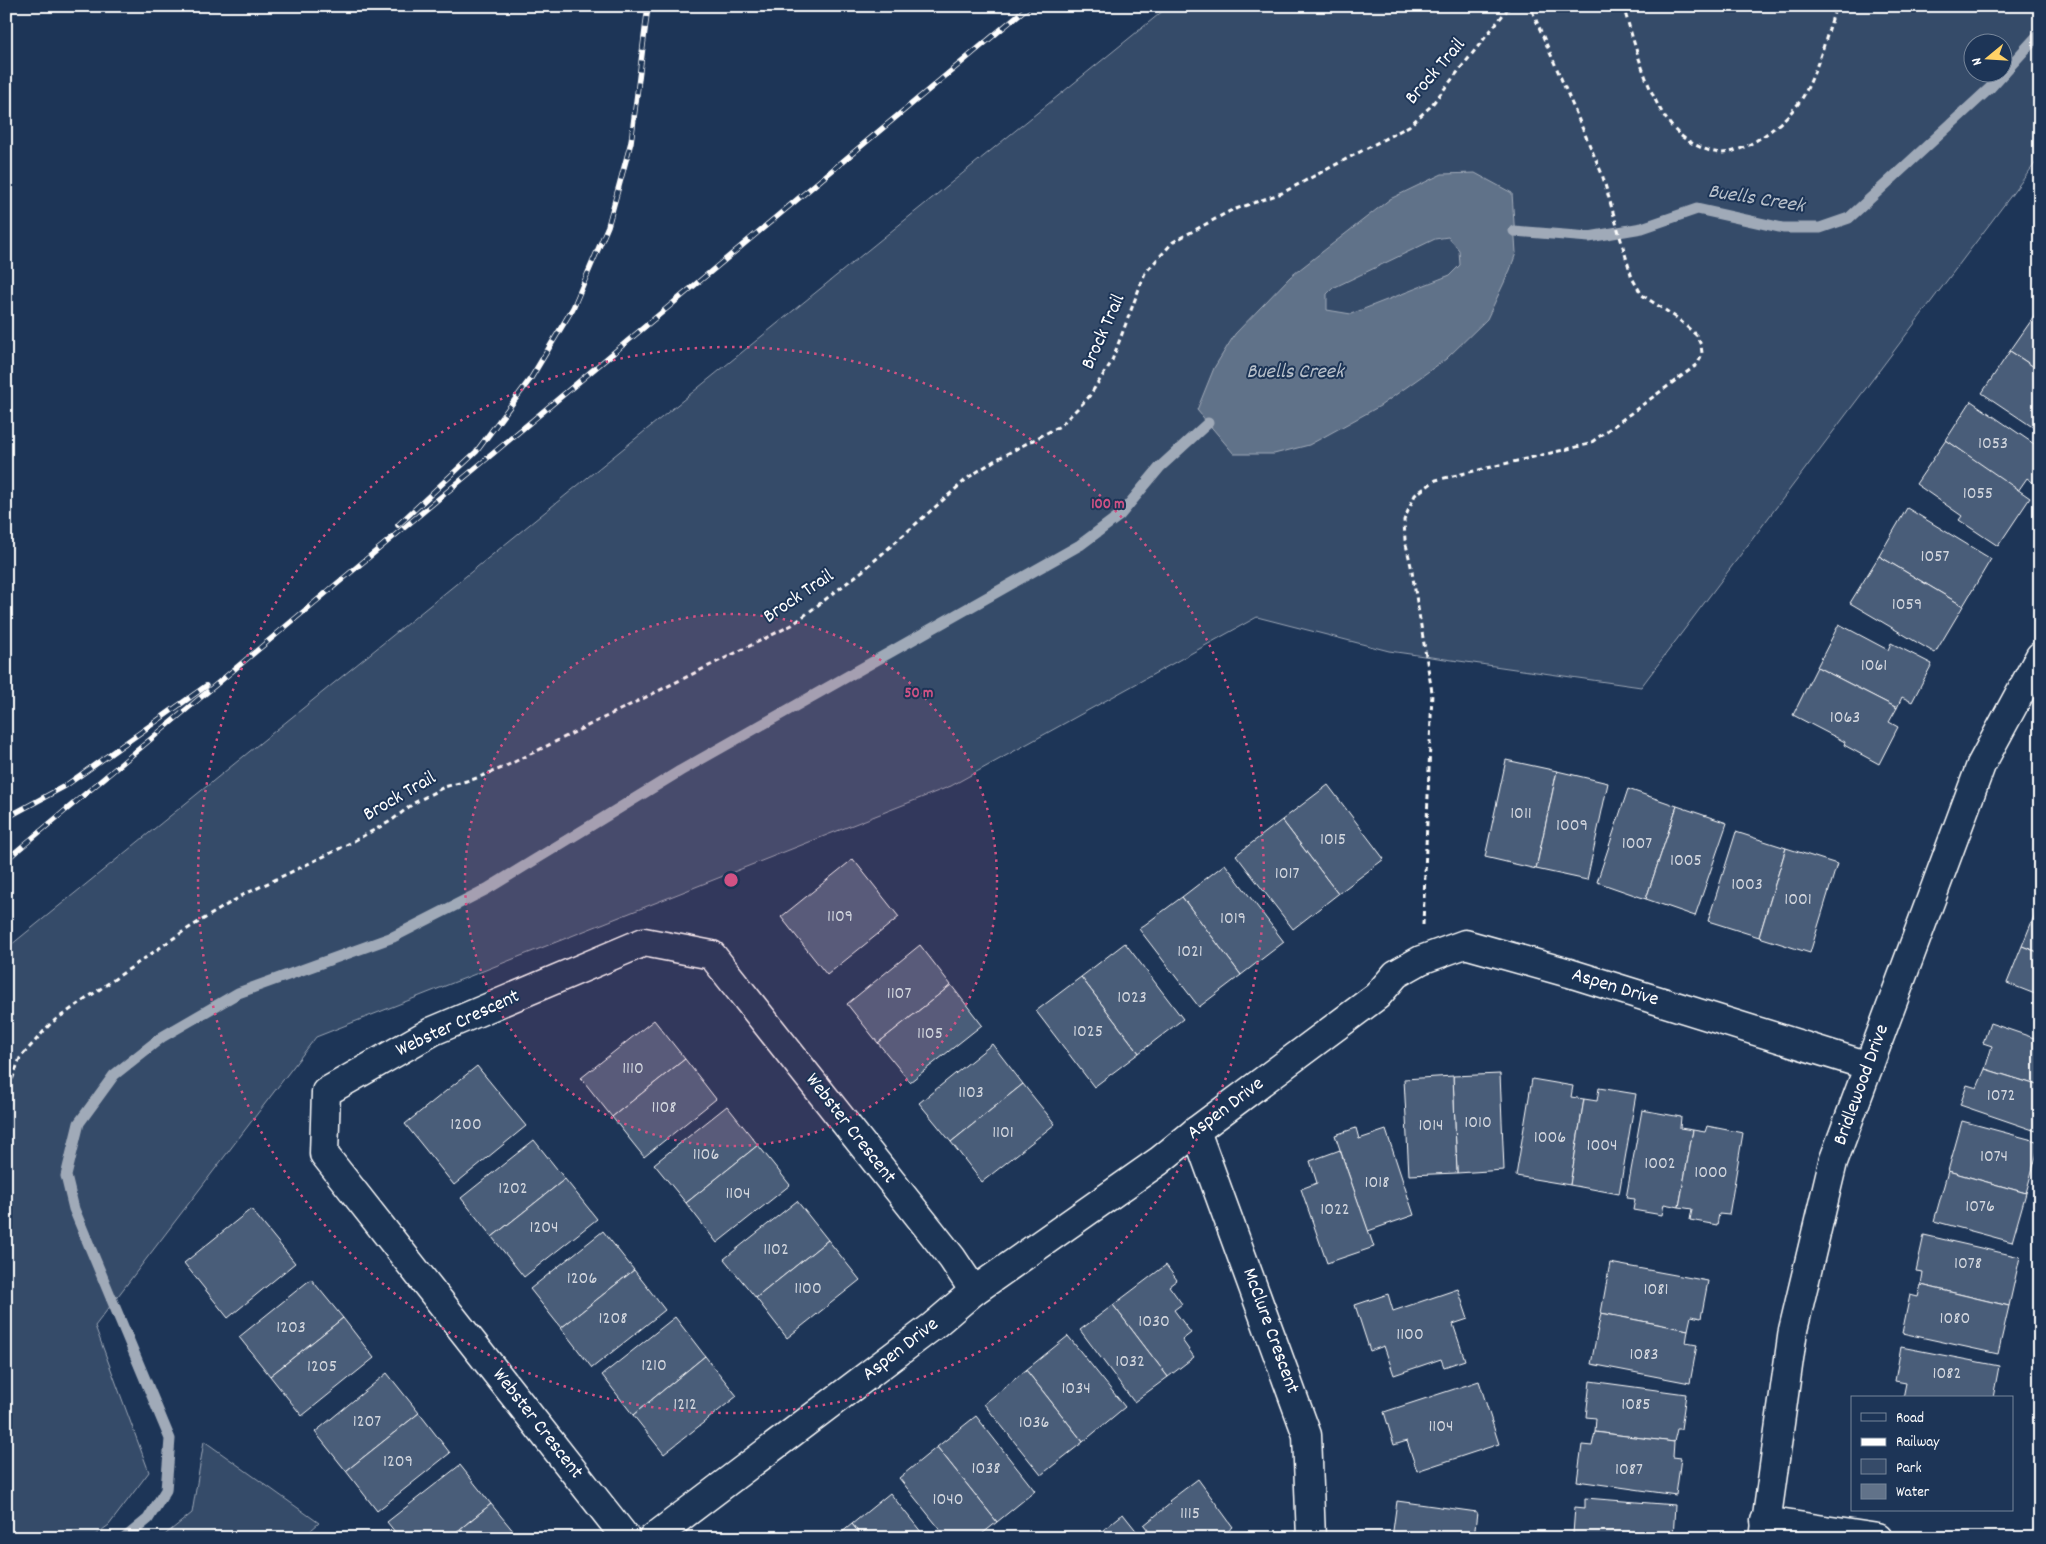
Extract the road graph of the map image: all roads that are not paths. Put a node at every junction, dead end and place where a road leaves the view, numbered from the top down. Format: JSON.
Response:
{"nodes":[{"id":1,"x":2040,"y":656,"type":"edge"},
{"id":2,"x":1869,"y":1066,"type":"junction"},
{"id":3,"x":1196,"y":1131,"type":"junction"},
{"id":4,"x":974,"y":1291,"type":"junction"},
{"id":5,"x":1764,"y":1530,"type":"edge"},
{"id":6,"x":626,"y":1538,"type":"edge"},
{"id":7,"x":654,"y":1538,"type":"edge"},
{"id":8,"x":1311,"y":1538,"type":"edge"},
{"id":9,"x":1878,"y":1538,"type":"edge"}],
"edges":[{"from":1,"to":2,"type":"street","name":"Bridlewood Drive"},
{"from":2,"to":3,"type":"street","name":"Aspen Drive"},
{"from":2,"to":5,"type":"street","name":"Bridlewood Drive"},
{"from":3,"to":4,"type":"street","name":"Aspen Drive"},
{"from":3,"to":8,"type":"street","name":"McClure Crescent"},
{"from":4,"to":6,"type":"street","name":"Webster Crescent"},
{"from":4,"to":7,"type":"street","name":"Aspen Drive"},
{"from":5,"to":9,"type":"street"}]}
